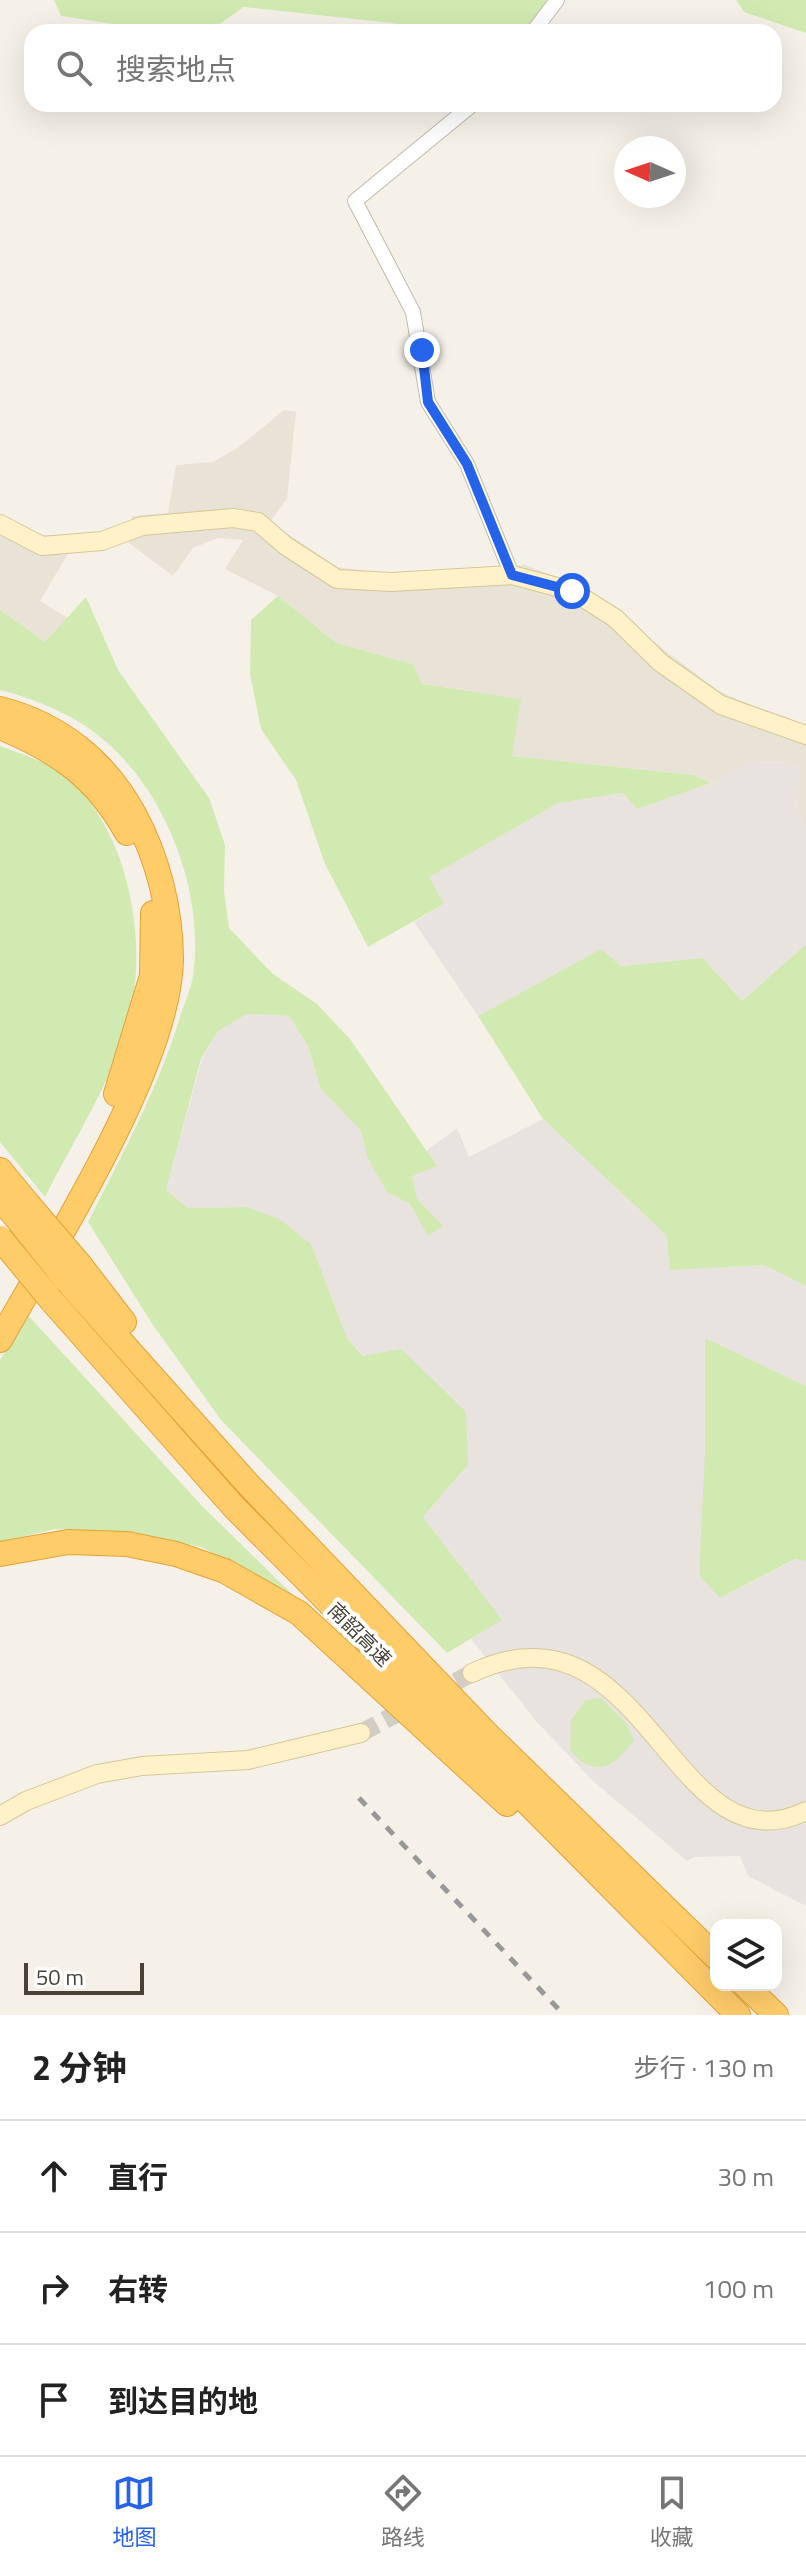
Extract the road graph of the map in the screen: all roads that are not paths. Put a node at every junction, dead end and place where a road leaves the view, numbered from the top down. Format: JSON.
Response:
{"nodes":[{"id":1,"x":557,"y":0,"type":"edge"},
{"id":2,"x":539,"y":24,"type":"edge"},
{"id":3,"x":463,"y":112,"type":"edge"},
{"id":4,"x":0,"y":524,"type":"edge"},
{"id":5,"x":512,"y":575,"type":"junction"},
{"id":6,"x":0,"y":709,"type":"edge"},
{"id":7,"x":0,"y":727,"type":"edge"},
{"id":8,"x":806,"y":735,"type":"edge"},
{"id":9,"x":0,"y":1170,"type":"edge"},
{"id":10,"x":14,"y":1207,"type":"edge"},
{"id":11,"x":0,"y":1238,"type":"edge"},
{"id":12,"x":0,"y":1308,"type":"edge"},
{"id":13,"x":0,"y":1340,"type":"edge"},
{"id":14,"x":0,"y":1554,"type":"edge"},
{"id":15,"x":472,"y":1673,"type":"tunnel mouth"},
{"id":16,"x":361,"y":1733,"type":"tunnel mouth"},
{"id":17,"x":806,"y":1811,"type":"edge"},
{"id":18,"x":0,"y":1816,"type":"edge"},
{"id":19,"x":710,"y":1951,"type":"edge"},
{"id":20,"x":751,"y":1991,"type":"edge"},
{"id":21,"x":737,"y":2015,"type":"edge"},
{"id":22,"x":776,"y":2015,"type":"edge"}],
"edges":[{"from":1,"to":2,"type":"street"},
{"from":3,"to":5,"type":"street"},
{"from":4,"to":5,"type":"street"},
{"from":5,"to":8,"type":"street"},
{"from":6,"to":13,"type":"highway"},
{"from":7,"to":12,"type":"highway"},
{"from":9,"to":10,"type":"highway","name":"南韶高速"},
{"from":10,"to":19,"type":"highway","name":"南韶高速","bridge":true},
{"from":11,"to":21,"type":"highway","name":"南韶高速","bridge":true},
{"from":14,"to":21,"type":"highway"},
{"from":15,"to":17,"type":"street"},
{"from":16,"to":18,"type":"street"},
{"from":20,"to":22,"type":"highway"}]}
